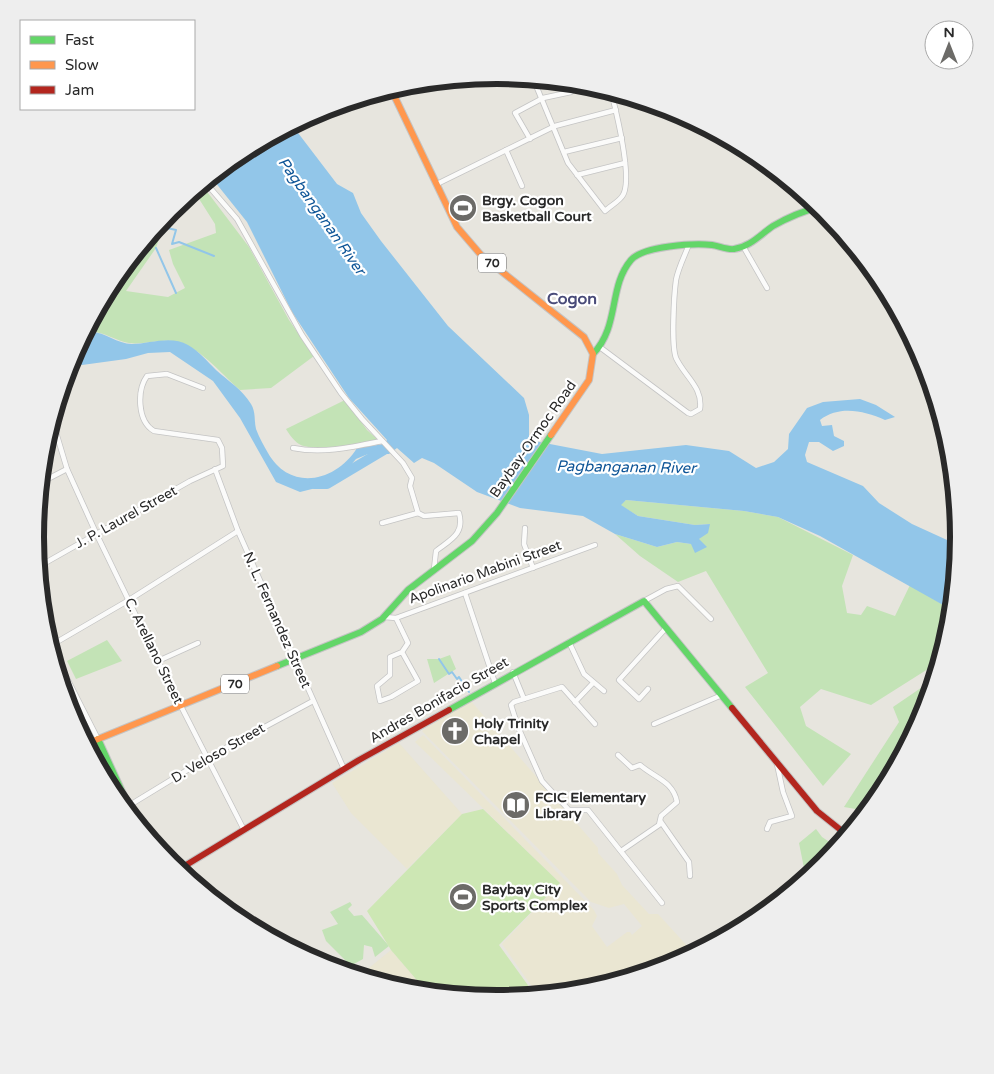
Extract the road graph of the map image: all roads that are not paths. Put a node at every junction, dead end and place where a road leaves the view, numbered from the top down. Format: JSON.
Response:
{"nodes":[{"id":1,"x":537,"y":86,"type":"edge"},
{"id":2,"x":571,"y":92,"type":"dead end"},
{"id":3,"x":394,"y":96,"type":"edge"},
{"id":4,"x":543,"y":98,"type":"junction"},
{"id":5,"x":613,"y":99,"type":"edge"},
{"id":6,"x":616,"y":110,"type":"junction"},
{"id":7,"x":554,"y":126,"type":"junction"},
{"id":8,"x":622,"y":138,"type":"junction"},
{"id":9,"x":530,"y":139,"type":"junction"},
{"id":10,"x":506,"y":150,"type":"junction"},
{"id":11,"x":564,"y":152,"type":"junction"},
{"id":12,"x":625,"y":163,"type":"junction"},
{"id":13,"x":577,"y":175,"type":"junction"},
{"id":14,"x":437,"y":184,"type":"junction"},
{"id":15,"x":522,"y":186,"type":"dead end"},
{"id":16,"x":209,"y":187,"type":"edge"},
{"id":17,"x":811,"y":211,"type":"edge"},
{"id":18,"x":743,"y":246,"type":"junction"},
{"id":19,"x":688,"y":247,"type":"junction"},
{"id":20,"x":767,"y":288,"type":"dead end"},
{"id":21,"x":602,"y":348,"type":"junction"},
{"id":22,"x":593,"y":354,"type":"junction"},
{"id":23,"x":203,"y":388,"type":"dead end"},
{"id":24,"x":56,"y":432,"type":"edge"},
{"id":25,"x":383,"y":441,"type":"junction"},
{"id":26,"x":293,"y":448,"type":"dead end"},
{"id":27,"x":67,"y":469,"type":"junction"},
{"id":28,"x":215,"y":469,"type":"junction"},
{"id":29,"x":48,"y":479,"type":"edge"},
{"id":30,"x":418,"y":513,"type":"junction"},
{"id":31,"x":382,"y":523,"type":"dead end"},
{"id":32,"x":524,"y":528,"type":"dead end"},
{"id":33,"x":238,"y":531,"type":"junction"},
{"id":34,"x":96,"y":533,"type":"junction"},
{"id":35,"x":595,"y":545,"type":"dead end"},
{"id":36,"x":45,"y":563,"type":"edge"},
{"id":37,"x":532,"y":568,"type":"junction"},
{"id":38,"x":434,"y":569,"type":"junction"},
{"id":39,"x":465,"y":593,"type":"junction"},
{"id":40,"x":129,"y":600,"type":"junction"},
{"id":41,"x":644,"y":601,"type":"junction"},
{"id":42,"x":383,"y":618,"type":"junction"},
{"id":43,"x":396,"y":618,"type":"junction"},
{"id":44,"x":711,"y":619,"type":"dead end"},
{"id":45,"x":666,"y":628,"type":"junction"},
{"id":46,"x":56,"y":642,"type":"edge"},
{"id":47,"x":569,"y":642,"type":"junction"},
{"id":48,"x":198,"y":643,"type":"dead end"},
{"id":49,"x":402,"y":652,"type":"junction"},
{"id":50,"x":295,"y":660,"type":"junction"},
{"id":51,"x":158,"y":661,"type":"junction"},
{"id":52,"x":513,"y":672,"type":"junction"},
{"id":53,"x":66,"y":678,"type":"edge"},
{"id":54,"x":495,"y":683,"type":"junction"},
{"id":55,"x":593,"y":683,"type":"junction"},
{"id":56,"x":648,"y":689,"type":"dead end"},
{"id":57,"x":604,"y":691,"type":"dead end"},
{"id":58,"x":722,"y":695,"type":"junction"},
{"id":59,"x":524,"y":699,"type":"junction"},
{"id":60,"x":313,"y":701,"type":"junction"},
{"id":61,"x":575,"y":702,"type":"junction"},
{"id":62,"x":181,"y":707,"type":"junction"},
{"id":63,"x":595,"y":724,"type":"dead end"},
{"id":64,"x":654,"y":724,"type":"dead end"},
{"id":65,"x":98,"y":739,"type":"junction"},
{"id":66,"x":92,"y":741,"type":"edge"},
{"id":67,"x":618,"y":755,"type":"dead end"},
{"id":68,"x":206,"y":758,"type":"junction"},
{"id":69,"x":776,"y":760,"type":"junction"},
{"id":70,"x":344,"y":769,"type":"junction"},
{"id":71,"x":116,"y":783,"type":"edge"},
{"id":72,"x":131,"y":804,"type":"edge"},
{"id":73,"x":661,"y":822,"type":"junction"},
{"id":74,"x":768,"y":829,"type":"dead end"},
{"id":75,"x":244,"y":830,"type":"junction"},
{"id":76,"x":842,"y":831,"type":"edge"},
{"id":77,"x":621,"y":851,"type":"junction"},
{"id":78,"x":185,"y":865,"type":"edge"},
{"id":79,"x":690,"y":876,"type":"dead end"},
{"id":80,"x":662,"y":903,"type":"dead end"}],
"edges":[{"from":1,"to":4,"type":"street"},
{"from":2,"to":4,"type":"street"},
{"from":3,"to":14,"type":"street","number":"70"},
{"from":4,"to":7,"type":"street"},
{"from":4,"to":9,"type":"street"},
{"from":5,"to":6,"type":"street"},
{"from":6,"to":7,"type":"street"},
{"from":6,"to":8,"type":"street"},
{"from":7,"to":9,"type":"street"},
{"from":7,"to":11,"type":"street"},
{"from":8,"to":11,"type":"street"},
{"from":8,"to":12,"type":"street"},
{"from":9,"to":10,"type":"street"},
{"from":10,"to":14,"type":"street"},
{"from":10,"to":15,"type":"street"},
{"from":11,"to":13,"type":"street"},
{"from":12,"to":13,"type":"street"},
{"from":12,"to":13,"type":"street"},
{"from":14,"to":22,"type":"street","number":"70"},
{"from":16,"to":25,"type":"street"},
{"from":17,"to":18,"type":"street"},
{"from":18,"to":19,"type":"street"},
{"from":18,"to":20,"type":"street"},
{"from":19,"to":21,"type":"street"},
{"from":19,"to":21,"type":"street"},
{"from":21,"to":22,"type":"street"},
{"from":22,"to":38,"type":"street","name":"Baybay-Ormoc Road","number":"70"},
{"from":23,"to":28,"type":"street"},
{"from":24,"to":27,"type":"street","name":"C. Arellano Street"},
{"from":25,"to":26,"type":"street"},
{"from":25,"to":30,"type":"street"},
{"from":27,"to":29,"type":"street"},
{"from":27,"to":34,"type":"street","name":"C. Arellano Street"},
{"from":28,"to":33,"type":"street","name":"N. L. Fernandez Street"},
{"from":28,"to":34,"type":"street","name":"J. P. Laurel Street"},
{"from":30,"to":31,"type":"street"},
{"from":30,"to":38,"type":"street"},
{"from":32,"to":37,"type":"street"},
{"from":33,"to":40,"type":"street"},
{"from":33,"to":50,"type":"street","name":"N. L. Fernandez Street"},
{"from":34,"to":36,"type":"street","name":"J. P. Laurel Street"},
{"from":34,"to":40,"type":"street","name":"C. Arellano Street"},
{"from":35,"to":37,"type":"street","name":"Apolinario Mabini Street"},
{"from":37,"to":39,"type":"street","name":"Apolinario Mabini Street"},
{"from":38,"to":42,"type":"street","name":"Baybay-Ormoc Road","number":"70"},
{"from":39,"to":43,"type":"street","name":"Apolinario Mabini Street"},
{"from":39,"to":54,"type":"street"},
{"from":40,"to":46,"type":"street"},
{"from":40,"to":51,"type":"street","name":"C. Arellano Street"},
{"from":41,"to":44,"type":"street","name":"Andres Bonifacio Street"},
{"from":41,"to":45,"type":"street"},
{"from":41,"to":47,"type":"street","name":"Andres Bonifacio Street"},
{"from":42,"to":43,"type":"street","name":"Apolinario Mabini Street"},
{"from":42,"to":50,"type":"street","number":"70"},
{"from":43,"to":49,"type":"street"},
{"from":45,"to":56,"type":"street"},
{"from":45,"to":58,"type":"street"},
{"from":47,"to":52,"type":"street","name":"Andres Bonifacio Street"},
{"from":47,"to":55,"type":"street"},
{"from":48,"to":51,"type":"street"},
{"from":49,"to":49,"type":"street"},
{"from":50,"to":60,"type":"street","name":"N. L. Fernandez Street"},
{"from":50,"to":62,"type":"street","number":"70"},
{"from":51,"to":62,"type":"street","name":"C. Arellano Street"},
{"from":52,"to":54,"type":"street","name":"Andres Bonifacio Street"},
{"from":52,"to":59,"type":"street"},
{"from":53,"to":65,"type":"street"},
{"from":54,"to":70,"type":"street","name":"Andres Bonifacio Street"},
{"from":55,"to":57,"type":"street"},
{"from":55,"to":61,"type":"street"},
{"from":58,"to":64,"type":"street"},
{"from":58,"to":69,"type":"street"},
{"from":59,"to":61,"type":"street"},
{"from":59,"to":77,"type":"street"},
{"from":60,"to":68,"type":"street","name":"D. Veloso Street"},
{"from":60,"to":70,"type":"street","name":"N. L. Fernandez Street"},
{"from":61,"to":63,"type":"street"},
{"from":62,"to":65,"type":"street","number":"70"},
{"from":62,"to":68,"type":"street","name":"C. Arellano Street"},
{"from":65,"to":66,"type":"street","number":"70"},
{"from":65,"to":71,"type":"street"},
{"from":67,"to":73,"type":"street"},
{"from":68,"to":72,"type":"street","name":"D. Veloso Street"},
{"from":68,"to":75,"type":"street","name":"C. Arellano Street"},
{"from":69,"to":74,"type":"street"},
{"from":69,"to":76,"type":"street"},
{"from":70,"to":75,"type":"street","name":"Andres Bonifacio Street"},
{"from":73,"to":77,"type":"street"},
{"from":73,"to":79,"type":"street"},
{"from":75,"to":78,"type":"street","name":"Andres Bonifacio Street"},
{"from":77,"to":80,"type":"street"}]}
